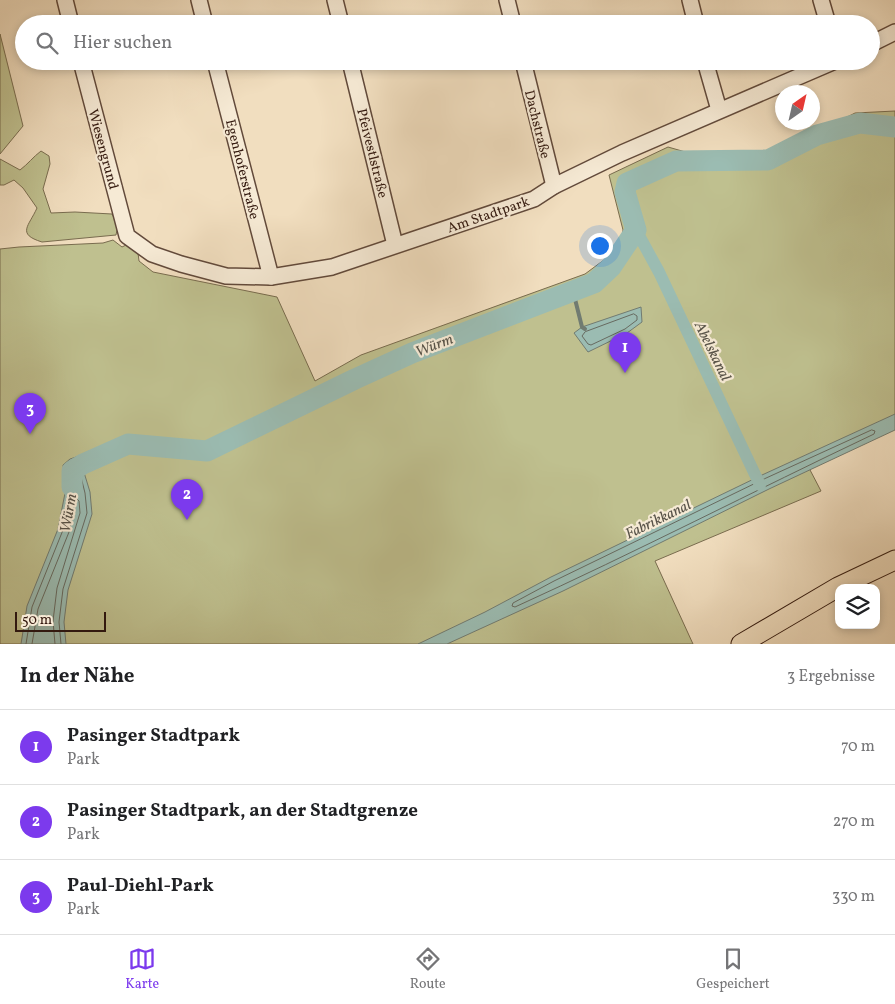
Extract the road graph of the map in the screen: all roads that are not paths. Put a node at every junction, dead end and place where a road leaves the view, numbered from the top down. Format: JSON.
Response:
{"nodes":[{"id":1,"x":65,"y":0,"type":"edge"},
{"id":2,"x":199,"y":0,"type":"edge"},
{"id":3,"x":336,"y":0,"type":"edge"},
{"id":4,"x":507,"y":0,"type":"edge"},
{"id":5,"x":690,"y":0,"type":"edge"},
{"id":6,"x":821,"y":0,"type":"edge"},
{"id":7,"x":69,"y":15,"type":"edge"},
{"id":8,"x":203,"y":15,"type":"edge"},
{"id":9,"x":339,"y":15,"type":"edge"},
{"id":10,"x":511,"y":15,"type":"edge"},
{"id":11,"x":694,"y":15,"type":"edge"},
{"id":12,"x":825,"y":15,"type":"edge"},
{"id":13,"x":895,"y":32,"type":"edge"},
{"id":14,"x":880,"y":40,"type":"edge"},
{"id":15,"x":83,"y":70,"type":"edge"},
{"id":16,"x":217,"y":70,"type":"edge"},
{"id":17,"x":352,"y":70,"type":"edge"},
{"id":18,"x":524,"y":70,"type":"edge"},
{"id":19,"x":708,"y":70,"type":"edge"},
{"id":20,"x":814,"y":70,"type":"edge"},
{"id":21,"x":719,"y":110,"type":"junction"},
{"id":22,"x":554,"y":186,"type":"junction"},
{"id":23,"x":127,"y":236,"type":"joint"},
{"id":24,"x":396,"y":245,"type":"junction"},
{"id":25,"x":271,"y":277,"type":"junction"},
{"id":26,"x":895,"y":560,"type":"edge"},
{"id":27,"x":741,"y":644,"type":"edge"}],
"edges":[{"from":1,"to":7,"type":"street"},
{"from":2,"to":8,"type":"street"},
{"from":3,"to":9,"type":"street"},
{"from":4,"to":10,"type":"street"},
{"from":5,"to":11,"type":"street"},
{"from":6,"to":12,"type":"street"},
{"from":13,"to":14,"type":"street"},
{"from":15,"to":23,"type":"street","name":"Wiesengrund"},
{"from":16,"to":25,"type":"street","name":"Egenhoferstraße"},
{"from":17,"to":24,"type":"street","name":"Pfeivestlstraße"},
{"from":18,"to":22,"type":"street","name":"Dachstraße"},
{"from":19,"to":21,"type":"street"},
{"from":20,"to":21,"type":"street","name":"Am Stadtpark"},
{"from":21,"to":22,"type":"street","name":"Am Stadtpark"},
{"from":22,"to":24,"type":"street","name":"Am Stadtpark"},
{"from":23,"to":25,"type":"street","name":"Am Stadtpark"},
{"from":24,"to":25,"type":"street","name":"Am Stadtpark"},
{"from":26,"to":27,"type":"main road"}]}
